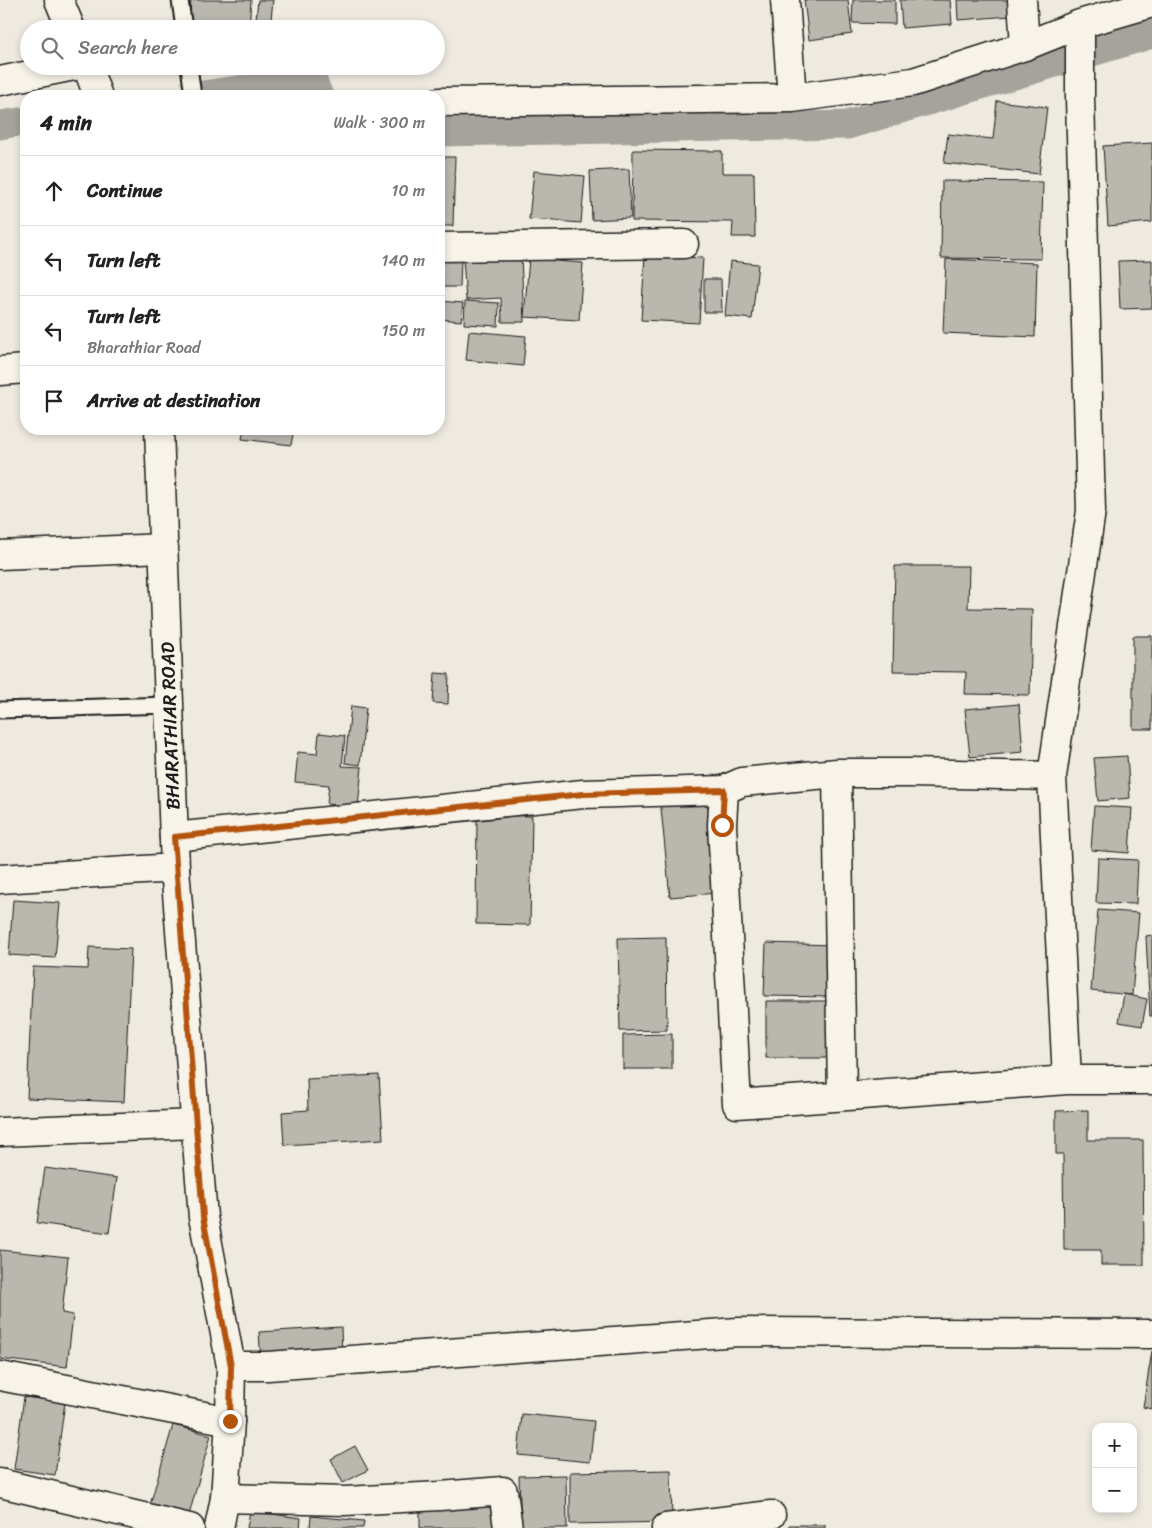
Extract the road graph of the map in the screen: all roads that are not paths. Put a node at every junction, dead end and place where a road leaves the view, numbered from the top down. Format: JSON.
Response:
{"nodes":[{"id":1,"x":59,"y":0,"type":"edge"},
{"id":2,"x":180,"y":0,"type":"edge"},
{"id":3,"x":785,"y":0,"type":"edge"},
{"id":4,"x":1022,"y":0,"type":"edge"},
{"id":5,"x":1152,"y":3,"type":"edge"},
{"id":6,"x":67,"y":20,"type":"edge"},
{"id":7,"x":183,"y":20,"type":"edge"},
{"id":8,"x":1080,"y":25,"type":"junction"},
{"id":9,"x":1025,"y":46,"type":"junction"},
{"id":10,"x":36,"y":75,"type":"edge"},
{"id":11,"x":87,"y":75,"type":"edge"},
{"id":12,"x":190,"y":75,"type":"edge"},
{"id":13,"x":0,"y":81,"type":"edge"},
{"id":14,"x":95,"y":90,"type":"edge"},
{"id":15,"x":192,"y":90,"type":"edge"},
{"id":16,"x":792,"y":98,"type":"junction"},
{"id":17,"x":445,"y":102,"type":"edge"},
{"id":18,"x":684,"y":244,"type":"dead end"},
{"id":19,"x":445,"y":248,"type":"edge"},
{"id":20,"x":20,"y":369,"type":"edge"},
{"id":21,"x":0,"y":371,"type":"edge"},
{"id":22,"x":159,"y":435,"type":"edge"},
{"id":23,"x":164,"y":548,"type":"junction"},
{"id":24,"x":0,"y":555,"type":"edge"},
{"id":25,"x":170,"y":706,"type":"junction"},
{"id":26,"x":0,"y":710,"type":"edge"},
{"id":27,"x":837,"y":773,"type":"junction"},
{"id":28,"x":1052,"y":776,"type":"junction"},
{"id":29,"x":724,"y":790,"type":"junction"},
{"id":30,"x":174,"y":837,"type":"junction"},
{"id":31,"x":175,"y":868,"type":"junction"},
{"id":32,"x":0,"y":879,"type":"edge"},
{"id":33,"x":1067,"y":1080,"type":"junction"},
{"id":34,"x":1152,"y":1080,"type":"edge"},
{"id":35,"x":842,"y":1096,"type":"junction"},
{"id":36,"x":196,"y":1124,"type":"junction"},
{"id":37,"x":0,"y":1132,"type":"edge"},
{"id":38,"x":1152,"y":1334,"type":"edge"},
{"id":39,"x":231,"y":1366,"type":"junction"},
{"id":40,"x":0,"y":1376,"type":"edge"},
{"id":41,"x":230,"y":1421,"type":"junction"},
{"id":42,"x":0,"y":1483,"type":"edge"},
{"id":43,"x":225,"y":1498,"type":"junction"},
{"id":44,"x":771,"y":1515,"type":"dead end"},
{"id":45,"x":190,"y":1528,"type":"edge"},
{"id":46,"x":219,"y":1528,"type":"edge"},
{"id":47,"x":508,"y":1528,"type":"edge"},
{"id":48,"x":666,"y":1528,"type":"edge"}],
"edges":[{"from":1,"to":6,"type":"street"},
{"from":2,"to":7,"type":"lane"},
{"from":3,"to":16,"type":"street"},
{"from":4,"to":9,"type":"street"},
{"from":5,"to":8,"type":"street"},
{"from":8,"to":9,"type":"street"},
{"from":8,"to":28,"type":"street"},
{"from":9,"to":16,"type":"street"},
{"from":10,"to":13,"type":"street"},
{"from":11,"to":14,"type":"street"},
{"from":12,"to":15,"type":"lane"},
{"from":16,"to":17,"type":"street"},
{"from":18,"to":19,"type":"street"},
{"from":20,"to":21,"type":"street"},
{"from":22,"to":23,"type":"street","name":"BHARATHIAR ROAD"},
{"from":23,"to":24,"type":"street"},
{"from":23,"to":25,"type":"street","name":"BHARATHIAR ROAD"},
{"from":25,"to":26,"type":"lane"},
{"from":25,"to":30,"type":"street","name":"BHARATHIAR ROAD"},
{"from":27,"to":28,"type":"street"},
{"from":27,"to":29,"type":"street"},
{"from":27,"to":35,"type":"street"},
{"from":28,"to":33,"type":"street"},
{"from":29,"to":30,"type":"street"},
{"from":29,"to":35,"type":"street"},
{"from":30,"to":31,"type":"street","name":"BHARATHIAR ROAD"},
{"from":31,"to":32,"type":"street"},
{"from":31,"to":36,"type":"street","name":"BHARATHIAR ROAD"},
{"from":33,"to":34,"type":"street"},
{"from":33,"to":35,"type":"street"},
{"from":36,"to":37,"type":"street"},
{"from":36,"to":39,"type":"street","name":"BHARATHIAR ROAD"},
{"from":38,"to":39,"type":"street"},
{"from":39,"to":41,"type":"street","name":"BHARATHIAR ROAD"},
{"from":40,"to":41,"type":"street"},
{"from":41,"to":43,"type":"street","name":"BHARATHIAR ROAD"},
{"from":42,"to":45,"type":"street"},
{"from":43,"to":46,"type":"street","name":"BHARATHIAR ROAD"},
{"from":43,"to":47,"type":"street"},
{"from":44,"to":48,"type":"street"}]}
